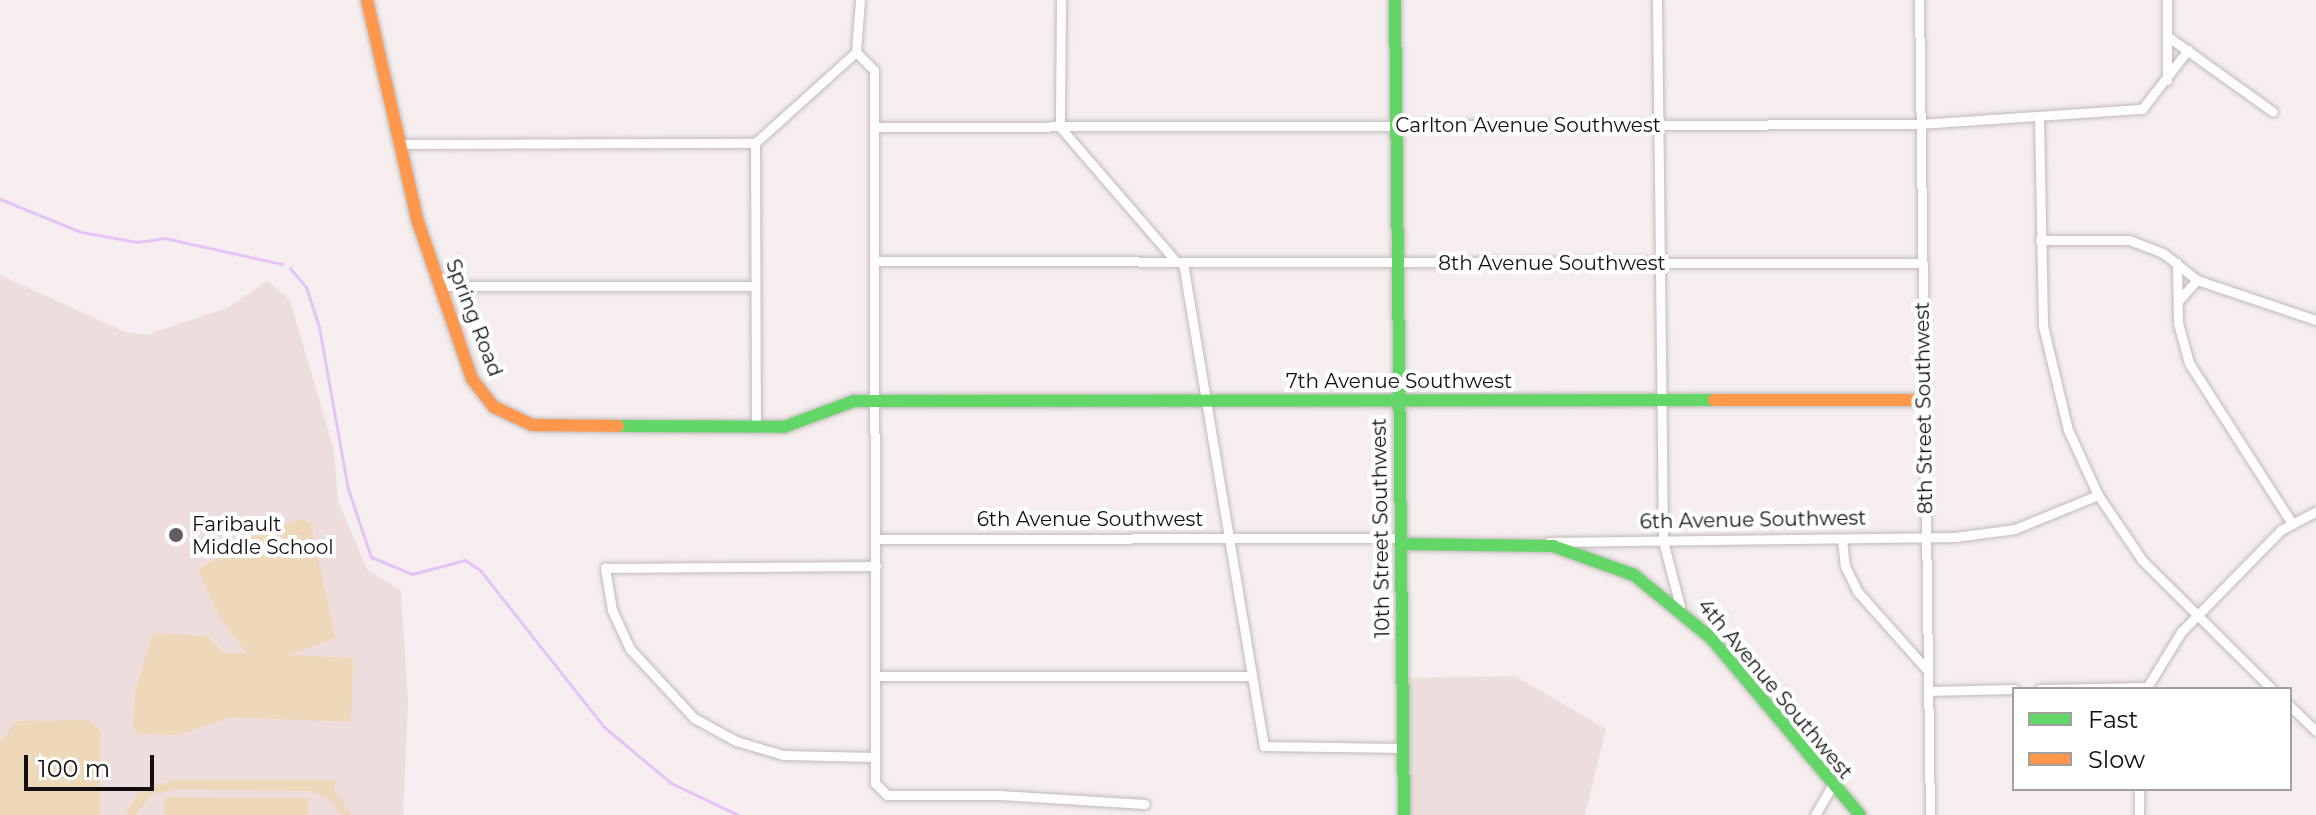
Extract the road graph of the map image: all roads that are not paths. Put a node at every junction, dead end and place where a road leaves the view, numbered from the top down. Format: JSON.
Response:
{"nodes":[{"id":1,"x":367,"y":0,"type":"edge"},
{"id":2,"x":860,"y":0,"type":"edge"},
{"id":3,"x":1061,"y":0,"type":"edge"},
{"id":4,"x":1395,"y":0,"type":"edge"},
{"id":5,"x":1657,"y":0,"type":"edge"},
{"id":6,"x":1919,"y":0,"type":"edge"},
{"id":7,"x":2167,"y":0,"type":"edge"},
{"id":8,"x":2167,"y":36,"type":"junction"},
{"id":9,"x":2188,"y":50,"type":"junction"},
{"id":10,"x":856,"y":52,"type":"junction"},
{"id":11,"x":2167,"y":80,"type":"junction"},
{"id":12,"x":2273,"y":112,"type":"dead end"},
{"id":13,"x":2039,"y":116,"type":"junction"},
{"id":14,"x":1920,"y":124,"type":"junction"},
{"id":15,"x":1659,"y":125,"type":"junction"},
{"id":16,"x":1395,"y":126,"type":"junction"},
{"id":17,"x":874,"y":127,"type":"junction"},
{"id":18,"x":1060,"y":127,"type":"junction"},
{"id":19,"x":755,"y":143,"type":"junction"},
{"id":20,"x":399,"y":144,"type":"junction"},
{"id":21,"x":2040,"y":240,"type":"junction"},
{"id":22,"x":875,"y":261,"type":"junction"},
{"id":23,"x":1179,"y":261,"type":"junction"},
{"id":24,"x":1398,"y":263,"type":"junction"},
{"id":25,"x":1659,"y":263,"type":"junction"},
{"id":26,"x":1922,"y":263,"type":"junction"},
{"id":27,"x":2177,"y":263,"type":"junction"},
{"id":28,"x":2197,"y":280,"type":"junction"},
{"id":29,"x":439,"y":286,"type":"junction"},
{"id":30,"x":755,"y":286,"type":"junction"},
{"id":31,"x":2178,"y":302,"type":"junction"},
{"id":32,"x":2316,"y":320,"type":"edge"},
{"id":33,"x":1924,"y":400,"type":"junction"},
{"id":34,"x":874,"y":401,"type":"junction"},
{"id":35,"x":1206,"y":401,"type":"junction"},
{"id":36,"x":1399,"y":401,"type":"junction"},
{"id":37,"x":1661,"y":401,"type":"junction"},
{"id":38,"x":756,"y":427,"type":"junction"},
{"id":39,"x":2098,"y":495,"type":"junction"},
{"id":40,"x":2316,"y":511,"type":"edge"},
{"id":41,"x":2291,"y":522,"type":"junction"},
{"id":42,"x":1925,"y":537,"type":"junction"},
{"id":43,"x":876,"y":539,"type":"junction"},
{"id":44,"x":1229,"y":539,"type":"junction"},
{"id":45,"x":1842,"y":539,"type":"junction"},
{"id":46,"x":1401,"y":541,"type":"junction"},
{"id":47,"x":1663,"y":541,"type":"junction"},
{"id":48,"x":1525,"y":543,"type":"junction"},
{"id":49,"x":876,"y":566,"type":"junction"},
{"id":50,"x":1681,"y":609,"type":"junction"},
{"id":51,"x":2196,"y":616,"type":"junction"},
{"id":52,"x":1928,"y":671,"type":"junction"},
{"id":53,"x":875,"y":676,"type":"junction"},
{"id":54,"x":1252,"y":676,"type":"junction"},
{"id":55,"x":2147,"y":687,"type":"edge"},
{"id":56,"x":2270,"y":687,"type":"edge"},
{"id":57,"x":2012,"y":689,"type":"edge"},
{"id":58,"x":1928,"y":691,"type":"junction"},
{"id":59,"x":2292,"y":708,"type":"edge"},
{"id":60,"x":2316,"y":731,"type":"edge"},
{"id":61,"x":1403,"y":748,"type":"junction"},
{"id":62,"x":875,"y":757,"type":"junction"},
{"id":63,"x":1832,"y":786,"type":"junction"},
{"id":64,"x":2139,"y":791,"type":"edge"},
{"id":65,"x":1145,"y":804,"type":"dead end"},
{"id":66,"x":1404,"y":815,"type":"edge"},
{"id":67,"x":1815,"y":815,"type":"edge"},
{"id":68,"x":1860,"y":815,"type":"edge"},
{"id":69,"x":1930,"y":815,"type":"edge"},
{"id":70,"x":2139,"y":815,"type":"edge"}],
"edges":[{"from":1,"to":20,"type":"street","name":"Spring Road"},
{"from":2,"to":10,"type":"street"},
{"from":3,"to":18,"type":"street"},
{"from":4,"to":16,"type":"street","name":"10th Street Southwest"},
{"from":5,"to":15,"type":"street"},
{"from":6,"to":14,"type":"street","name":"8th Street Southwest"},
{"from":7,"to":8,"type":"street"},
{"from":8,"to":9,"type":"street"},
{"from":8,"to":11,"type":"street"},
{"from":9,"to":11,"type":"street","name":"Carlton Avenue Southwest"},
{"from":9,"to":12,"type":"street"},
{"from":10,"to":17,"type":"street"},
{"from":10,"to":19,"type":"street"},
{"from":11,"to":13,"type":"street","name":"Carlton Avenue Southwest"},
{"from":13,"to":14,"type":"street","name":"Carlton Avenue Southwest"},
{"from":13,"to":21,"type":"street"},
{"from":14,"to":15,"type":"street","name":"Carlton Avenue Southwest"},
{"from":14,"to":26,"type":"street","name":"8th Street Southwest"},
{"from":15,"to":16,"type":"street","name":"Carlton Avenue Southwest"},
{"from":15,"to":25,"type":"street"},
{"from":16,"to":18,"type":"street","name":"Carlton Avenue Southwest"},
{"from":16,"to":24,"type":"street","name":"10th Street Southwest"},
{"from":17,"to":18,"type":"street","name":"Carlton Avenue Southwest"},
{"from":17,"to":22,"type":"street"},
{"from":18,"to":23,"type":"street"},
{"from":19,"to":20,"type":"street"},
{"from":19,"to":30,"type":"street"},
{"from":20,"to":29,"type":"street","name":"Spring Road"},
{"from":21,"to":27,"type":"street"},
{"from":21,"to":39,"type":"street"},
{"from":22,"to":23,"type":"street","name":"8th Avenue Southwest"},
{"from":22,"to":34,"type":"street"},
{"from":23,"to":24,"type":"street","name":"8th Avenue Southwest"},
{"from":23,"to":35,"type":"street"},
{"from":24,"to":25,"type":"street","name":"8th Avenue Southwest"},
{"from":24,"to":36,"type":"street","name":"10th Street Southwest"},
{"from":25,"to":26,"type":"street","name":"8th Avenue Southwest"},
{"from":25,"to":37,"type":"street"},
{"from":26,"to":33,"type":"street","name":"8th Street Southwest"},
{"from":27,"to":28,"type":"street"},
{"from":27,"to":31,"type":"street"},
{"from":28,"to":31,"type":"street"},
{"from":28,"to":32,"type":"street"},
{"from":29,"to":30,"type":"street"},
{"from":29,"to":38,"type":"street","name":"Spring Road"},
{"from":30,"to":38,"type":"street"},
{"from":31,"to":41,"type":"street"},
{"from":33,"to":37,"type":"street","name":"7th Avenue Southwest"},
{"from":33,"to":42,"type":"street","name":"8th Street Southwest"},
{"from":34,"to":35,"type":"street","name":"7th Avenue Southwest"},
{"from":34,"to":38,"type":"street","name":"Spring Road"},
{"from":34,"to":43,"type":"street"},
{"from":35,"to":36,"type":"street","name":"7th Avenue Southwest"},
{"from":35,"to":44,"type":"street"},
{"from":36,"to":37,"type":"street","name":"7th Avenue Southwest"},
{"from":36,"to":46,"type":"street","name":"10th Street Southwest"},
{"from":37,"to":47,"type":"street"},
{"from":39,"to":42,"type":"street","name":"6th Avenue Southwest"},
{"from":39,"to":51,"type":"street"},
{"from":40,"to":41,"type":"street"},
{"from":41,"to":51,"type":"street"},
{"from":42,"to":45,"type":"street","name":"6th Avenue Southwest"},
{"from":42,"to":52,"type":"street","name":"8th Street Southwest"},
{"from":43,"to":44,"type":"street","name":"6th Avenue Southwest"},
{"from":43,"to":49,"type":"street"},
{"from":44,"to":46,"type":"street","name":"6th Avenue Southwest"},
{"from":44,"to":54,"type":"street"},
{"from":45,"to":47,"type":"street","name":"6th Avenue Southwest"},
{"from":45,"to":52,"type":"street"},
{"from":46,"to":48,"type":"street","name":"6th Avenue Southwest"},
{"from":46,"to":61,"type":"street","name":"10th Street Southwest"},
{"from":47,"to":48,"type":"street","name":"6th Avenue Southwest"},
{"from":47,"to":50,"type":"street"},
{"from":48,"to":50,"type":"street","name":"4th Avenue Southwest"},
{"from":49,"to":53,"type":"street"},
{"from":49,"to":62,"type":"street"},
{"from":50,"to":63,"type":"street","name":"4th Avenue Southwest"},
{"from":51,"to":55,"type":"street"},
{"from":51,"to":56,"type":"street"},
{"from":52,"to":58,"type":"street","name":"8th Street Southwest"},
{"from":53,"to":54,"type":"street"},
{"from":53,"to":62,"type":"street"},
{"from":54,"to":61,"type":"street"},
{"from":57,"to":58,"type":"street"},
{"from":58,"to":69,"type":"street","name":"8th Street Southwest"},
{"from":59,"to":60,"type":"street"},
{"from":61,"to":66,"type":"street","name":"10th Street Southwest"},
{"from":62,"to":65,"type":"street"},
{"from":63,"to":67,"type":"street"},
{"from":63,"to":68,"type":"street","name":"4th Avenue Southwest"},
{"from":64,"to":70,"type":"street"}]}
